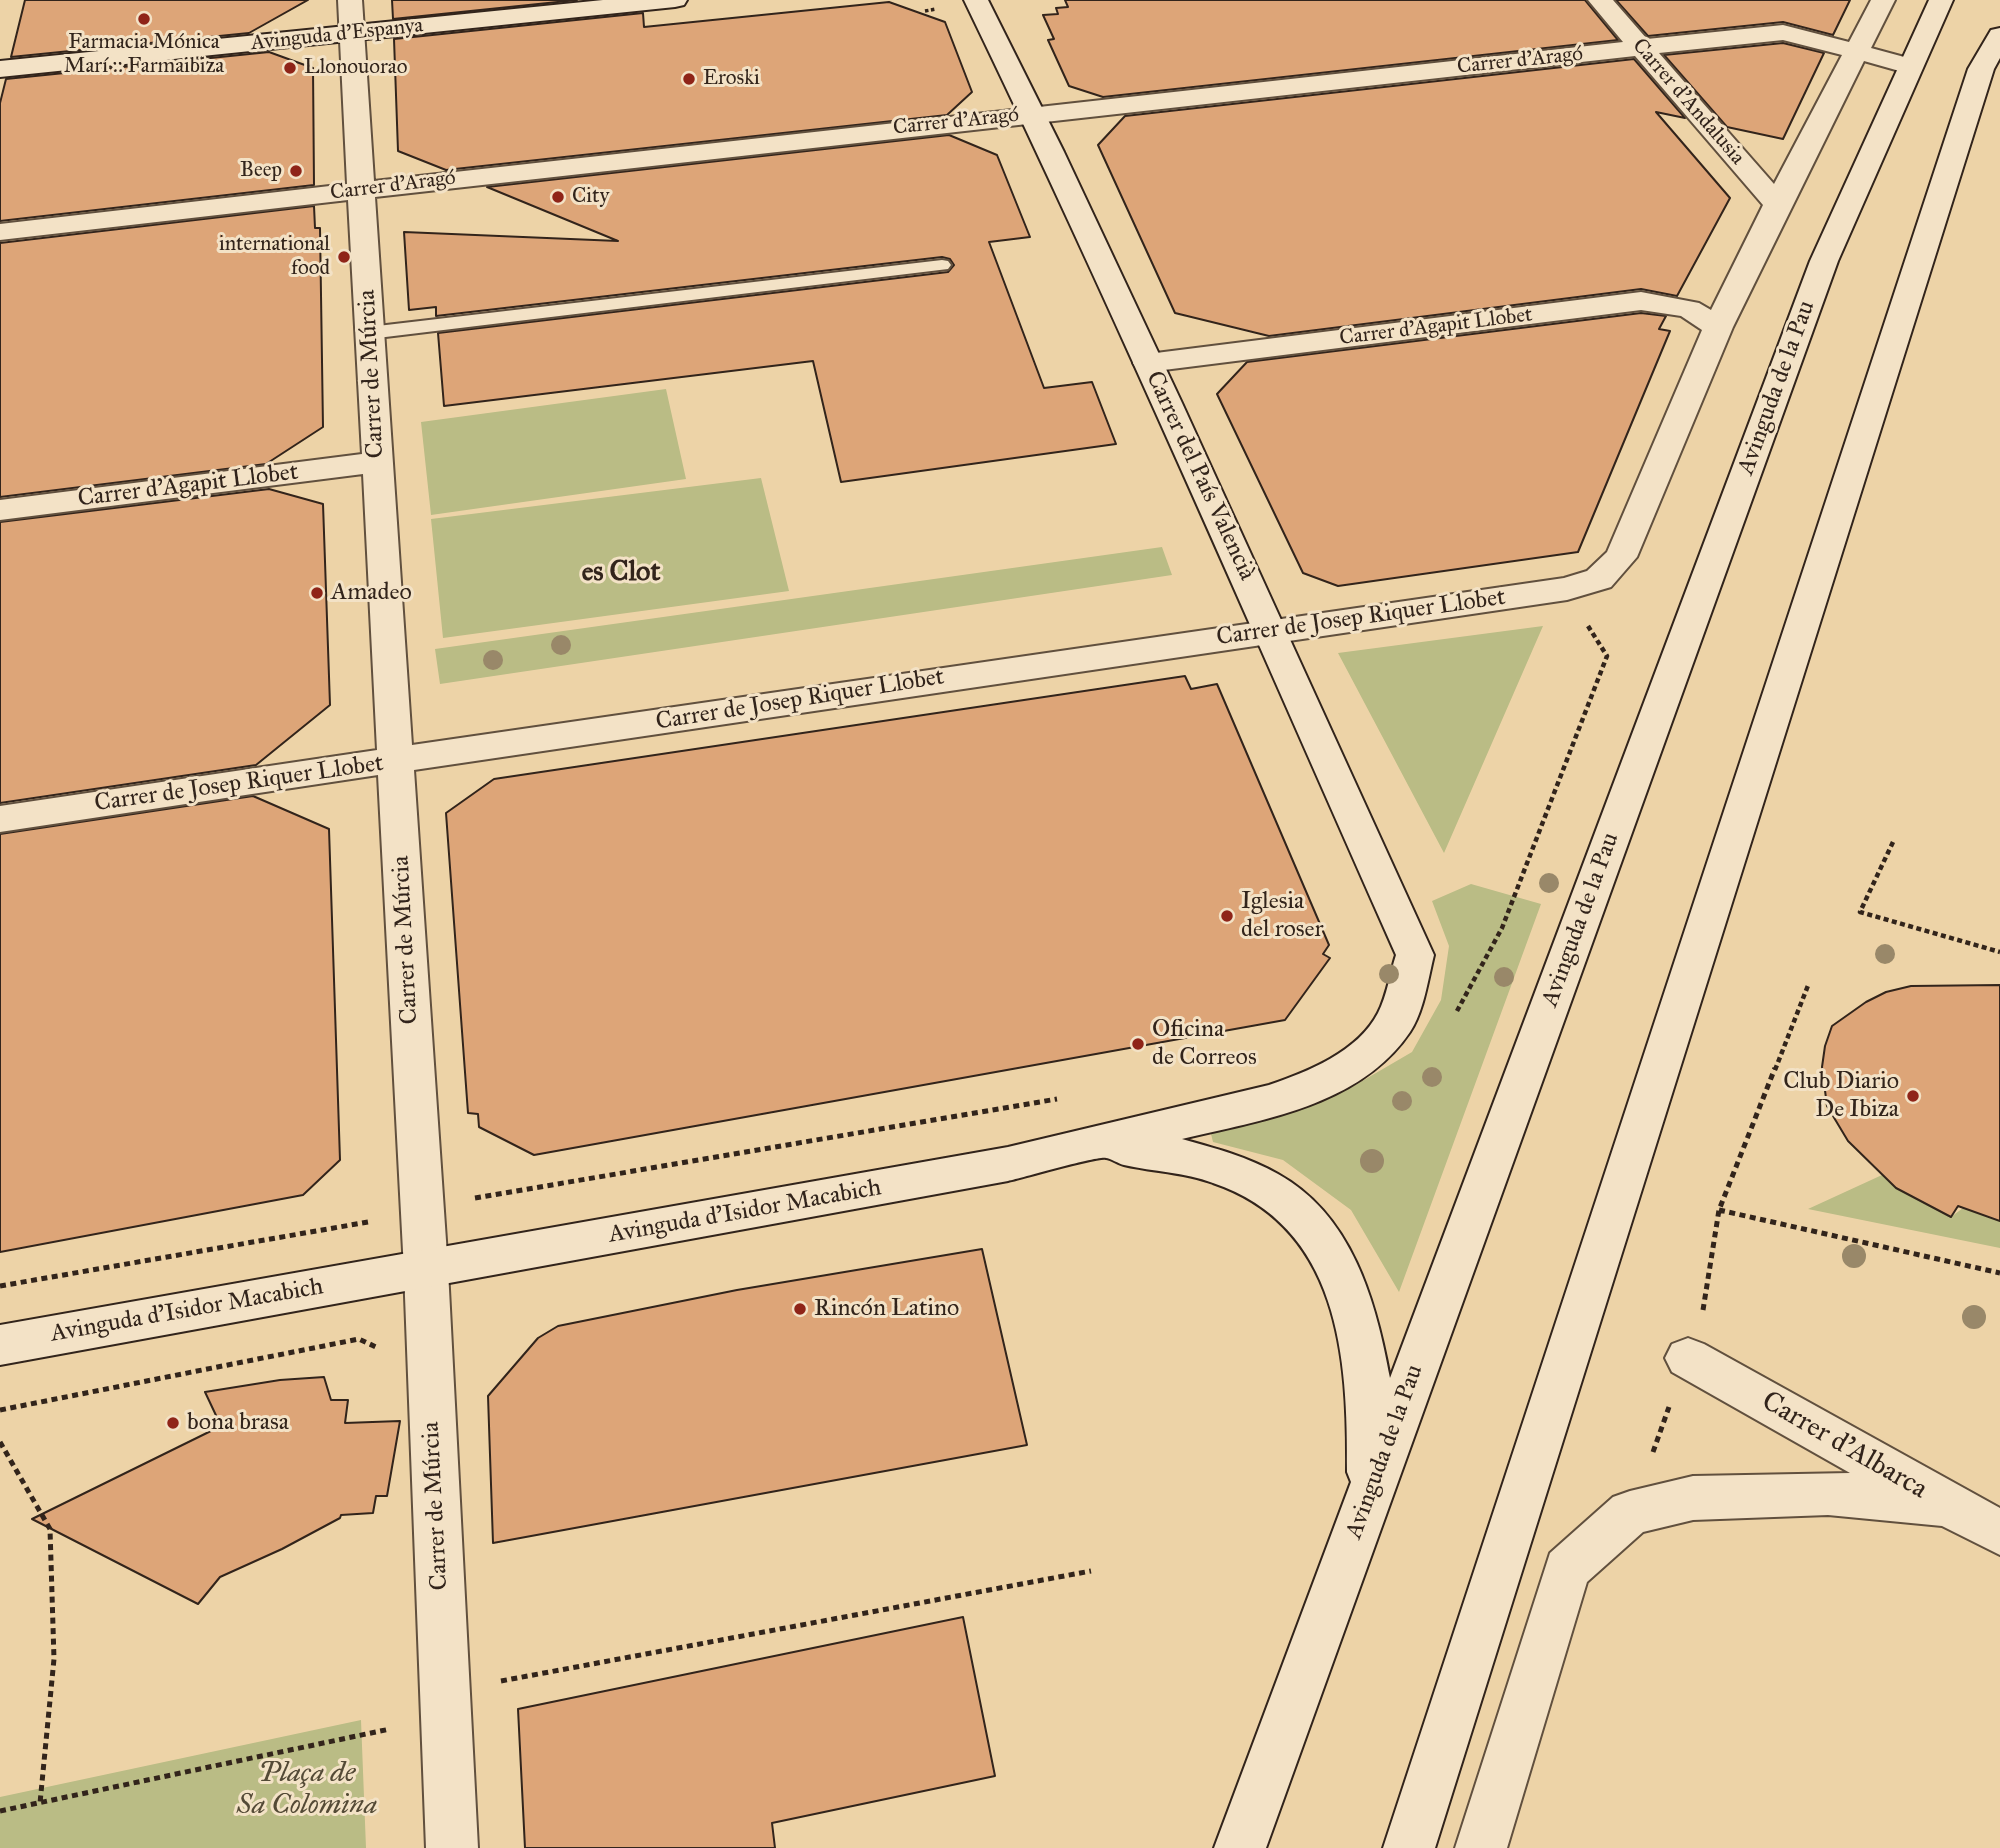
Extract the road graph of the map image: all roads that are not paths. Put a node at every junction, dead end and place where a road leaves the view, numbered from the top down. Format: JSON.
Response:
{"nodes":[{"id":1,"x":675,"y":0,"type":"edge"},
{"id":2,"x":976,"y":0,"type":"edge"},
{"id":3,"x":1600,"y":0,"type":"edge"},
{"id":4,"x":1883,"y":0,"type":"edge"},
{"id":5,"x":1941,"y":0,"type":"edge"},
{"id":6,"x":351,"y":16,"type":"edge"},
{"id":7,"x":2000,"y":35,"type":"edge"},
{"id":8,"x":1641,"y":48,"type":"junction"},
{"id":9,"x":1857,"y":52,"type":"junction"},
{"id":10,"x":1910,"y":65,"type":"junction"},
{"id":11,"x":0,"y":69,"type":"edge"},
{"id":12,"x":1032,"y":114,"type":"junction"},
{"id":13,"x":361,"y":189,"type":"junction"},
{"id":14,"x":1777,"y":204,"type":"junction"},
{"id":15,"x":0,"y":232,"type":"edge"},
{"id":16,"x":942,"y":265,"type":"dead end"},
{"id":17,"x":1718,"y":327,"type":"junction"},
{"id":18,"x":369,"y":333,"type":"junction"},
{"id":19,"x":1148,"y":363,"type":"junction"},
{"id":20,"x":377,"y":462,"type":"junction"},
{"id":21,"x":0,"y":510,"type":"edge"},
{"id":22,"x":1271,"y":630,"type":"junction"},
{"id":23,"x":395,"y":760,"type":"junction"},
{"id":24,"x":0,"y":819,"type":"edge"},
{"id":25,"x":1415,"y":955,"type":"joint"},
{"id":26,"x":1094,"y":1145,"type":"junction"},
{"id":27,"x":426,"y":1270,"type":"junction"},
{"id":28,"x":0,"y":1345,"type":"edge"},
{"id":29,"x":1688,"y":1357,"type":"road end"},
{"id":30,"x":1371,"y":1492,"type":"junction"},
{"id":31,"x":1946,"y":1504,"type":"junction"},
{"id":32,"x":2000,"y":1533,"type":"edge"},
{"id":33,"x":452,"y":1848,"type":"edge"},
{"id":34,"x":1240,"y":1848,"type":"edge"},
{"id":35,"x":1409,"y":1848,"type":"edge"},
{"id":36,"x":1481,"y":1848,"type":"edge"}],
"edges":[{"from":1,"to":6,"type":"street","name":"Avinguda d'Espanya"},
{"from":2,"to":12,"type":"street","name":"Carrer del País Valencià"},
{"from":3,"to":8,"type":"street","name":"Carrer d'Andalusia"},
{"from":4,"to":9,"type":"street"},
{"from":5,"to":10,"type":"street","name":"Avinguda de la Pau"},
{"from":6,"to":11,"type":"street","name":"Avinguda d'Espanya"},
{"from":6,"to":13,"type":"street","name":"Carrer de Múrcia"},
{"from":7,"to":35,"type":"street"},
{"from":8,"to":9,"type":"street","name":"Carrer d'Aragó"},
{"from":8,"to":12,"type":"street","name":"Carrer d'Aragó"},
{"from":8,"to":14,"type":"street","name":"Carrer d'Andalusia"},
{"from":9,"to":10,"type":"street","name":"Carrer d'Aragó"},
{"from":9,"to":14,"type":"street"},
{"from":10,"to":30,"type":"street","name":"Avinguda de la Pau"},
{"from":12,"to":13,"type":"street","name":"Carrer d'Aragó"},
{"from":12,"to":19,"type":"street","name":"Carrer del País Valencià"},
{"from":13,"to":15,"type":"street","name":"Carrer d'Aragó"},
{"from":13,"to":18,"type":"street","name":"Carrer de Múrcia"},
{"from":14,"to":17,"type":"street"},
{"from":16,"to":18,"type":"lane"},
{"from":17,"to":19,"type":"street","name":"Carrer d'Agapit Llobet"},
{"from":17,"to":22,"type":"street","name":"Carrer de Josep Riquer Llobet"},
{"from":18,"to":20,"type":"street","name":"Carrer de Múrcia"},
{"from":19,"to":22,"type":"street","name":"Carrer del País Valencià"},
{"from":20,"to":21,"type":"street","name":"Carrer d'Agapit Llobet"},
{"from":20,"to":23,"type":"street","name":"Carrer de Múrcia"},
{"from":22,"to":23,"type":"street","name":"Carrer de Josep Riquer Llobet"},
{"from":22,"to":25,"type":"street","name":"Carrer del País Valencià"},
{"from":23,"to":24,"type":"street","name":"Carrer de Josep Riquer Llobet"},
{"from":23,"to":27,"type":"street","name":"Carrer de Múrcia"},
{"from":25,"to":26,"type":"street","name":"Avinguda d'Isidor Macabich"},
{"from":26,"to":27,"type":"street","name":"Avinguda d'Isidor Macabich"},
{"from":26,"to":30,"type":"street"},
{"from":27,"to":28,"type":"street","name":"Avinguda d'Isidor Macabich"},
{"from":27,"to":33,"type":"street","name":"Carrer de Múrcia"},
{"from":29,"to":31,"type":"street","name":"Carrer d'Albarca"},
{"from":30,"to":34,"type":"street","name":"Avinguda de la Pau"},
{"from":31,"to":32,"type":"street","name":"Carrer d'Albarca"},
{"from":31,"to":36,"type":"street"}]}
